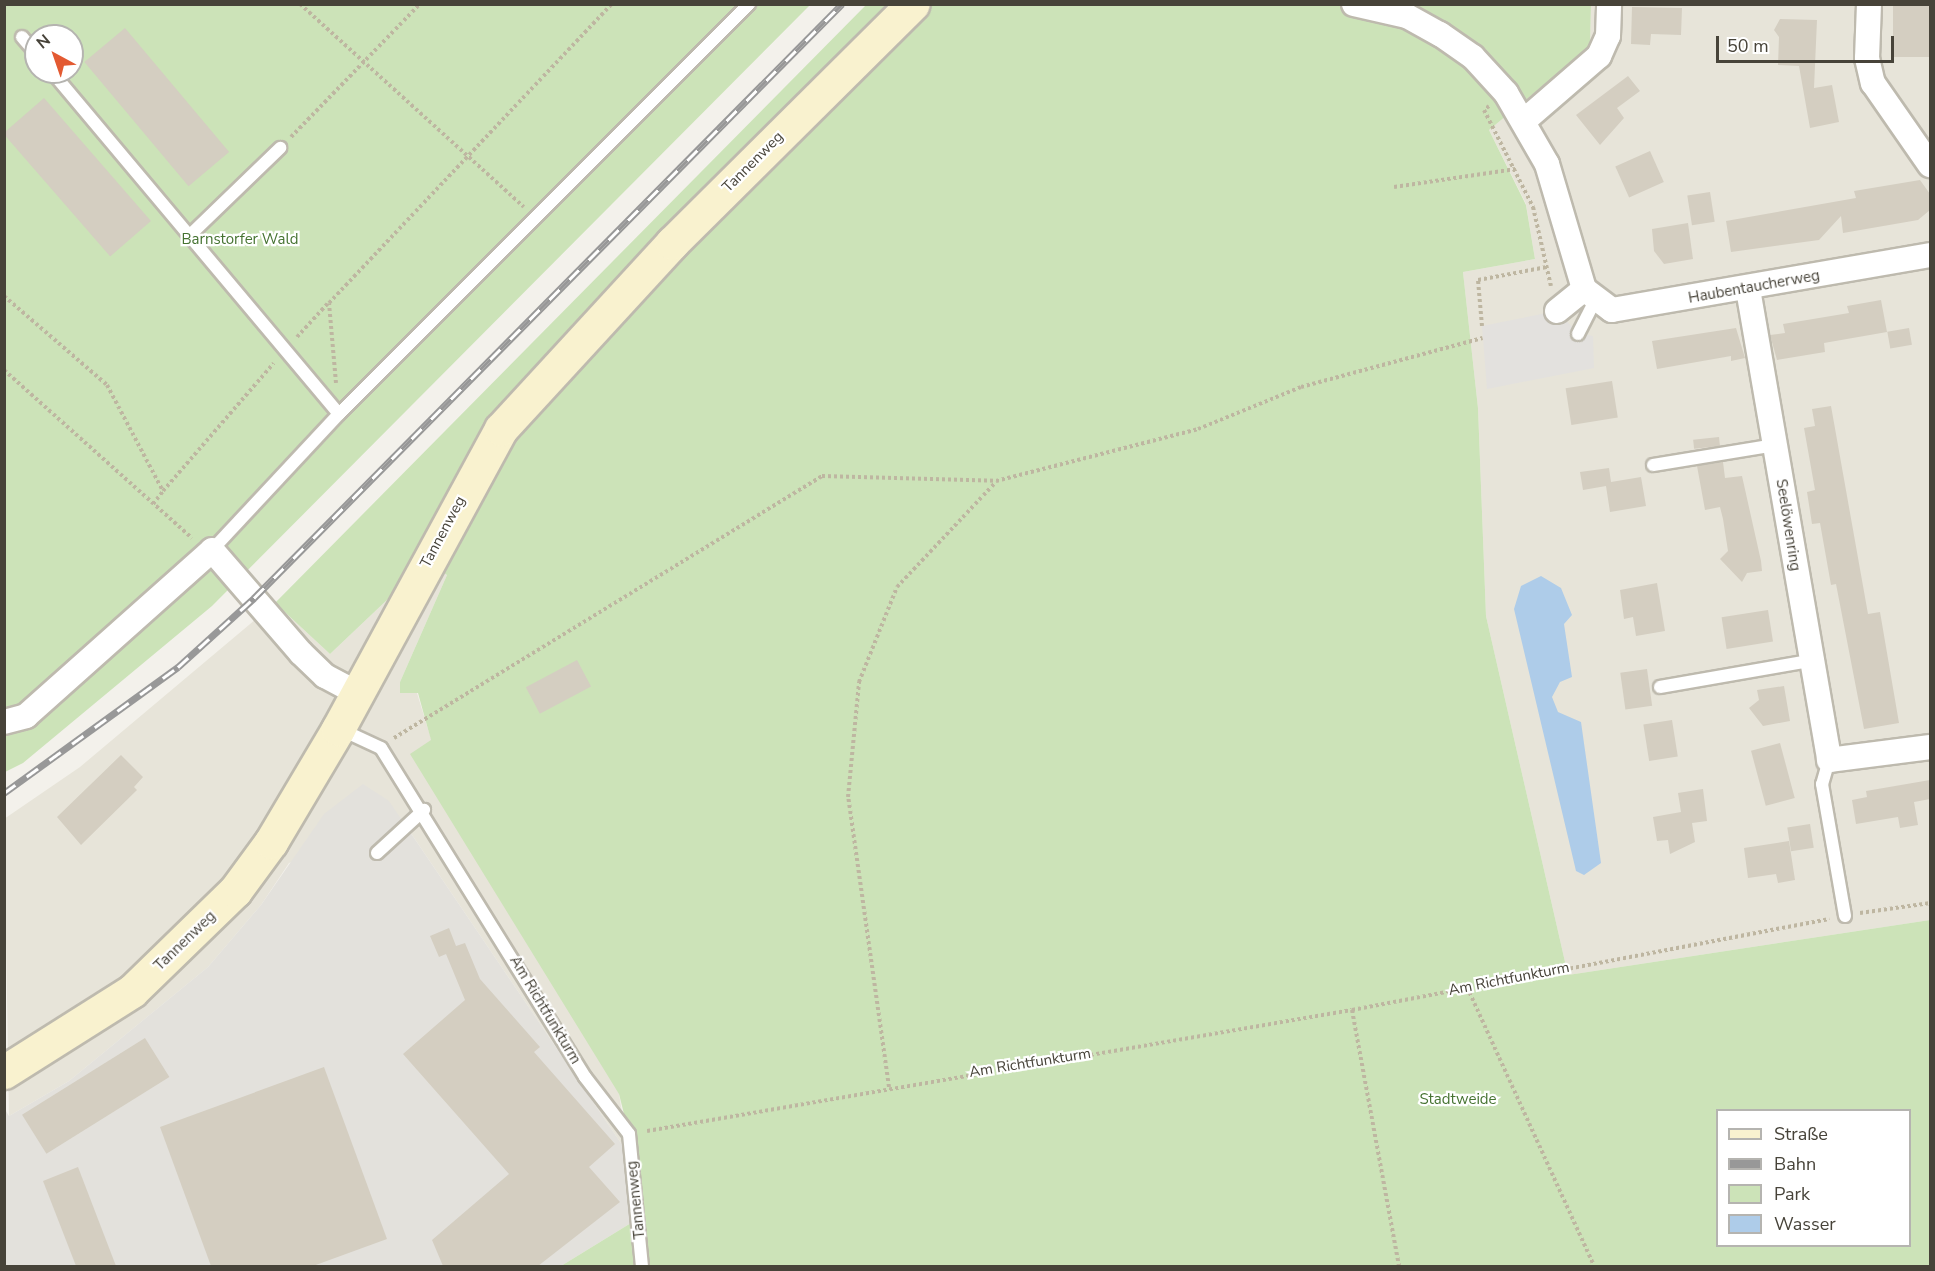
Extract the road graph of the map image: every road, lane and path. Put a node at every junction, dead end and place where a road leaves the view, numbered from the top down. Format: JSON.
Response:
{"nodes":[{"id":1,"x":300,"y":4,"type":"edge"},
{"id":2,"x":420,"y":4,"type":"edge"},
{"id":3,"x":612,"y":4,"type":"edge"},
{"id":4,"x":749,"y":4,"type":"edge"},
{"id":5,"x":912,"y":4,"type":"edge"},
{"id":6,"x":1354,"y":4,"type":"edge"},
{"id":7,"x":1609,"y":4,"type":"edge"},
{"id":8,"x":1869,"y":4,"type":"edge"},
{"id":9,"x":22,"y":37,"type":"dead end"},
{"id":10,"x":24,"y":39,"type":"edge"},
{"id":11,"x":366,"y":60,"type":"junction"},
{"id":12,"x":62,"y":84,"type":"edge"},
{"id":13,"x":1506,"y":93,"type":"junction"},
{"id":14,"x":1526,"y":120,"type":"junction"},
{"id":15,"x":280,"y":148,"type":"joint"},
{"id":16,"x":469,"y":152,"type":"junction"},
{"id":17,"x":1930,"y":165,"type":"edge"},
{"id":18,"x":1516,"y":169,"type":"junction"},
{"id":19,"x":1394,"y":187,"type":"dead end"},
{"id":20,"x":534,"y":217,"type":"junction"},
{"id":21,"x":189,"y":236,"type":"junction"},
{"id":22,"x":1930,"y":255,"type":"edge"},
{"id":23,"x":1547,"y":267,"type":"junction"},
{"id":24,"x":1748,"y":289,"type":"junction"},
{"id":25,"x":4,"y":296,"type":"edge"},
{"id":26,"x":1589,"y":296,"type":"junction"},
{"id":27,"x":329,"y":303,"type":"junction"},
{"id":28,"x":1557,"y":311,"type":"joint"},
{"id":29,"x":1482,"y":326,"type":"dead end"},
{"id":30,"x":1578,"y":333,"type":"dead end"},
{"id":31,"x":1483,"y":339,"type":"dead end"},
{"id":32,"x":285,"y":350,"type":"junction"},
{"id":33,"x":4,"y":370,"type":"edge"},
{"id":34,"x":339,"y":414,"type":"junction"},
{"id":35,"x":1775,"y":445,"type":"junction"},
{"id":36,"x":1653,"y":465,"type":"dead end"},
{"id":37,"x":996,"y":481,"type":"junction"},
{"id":38,"x":163,"y":491,"type":"junction"},
{"id":39,"x":153,"y":504,"type":"junction"},
{"id":40,"x":212,"y":550,"type":"junction"},
{"id":41,"x":1809,"y":661,"type":"junction"},
{"id":42,"x":1660,"y":687,"type":"dead end"},
{"id":43,"x":357,"y":693,"type":"junction"},
{"id":44,"x":4,"y":722,"type":"edge"},
{"id":45,"x":338,"y":729,"type":"junction"},
{"id":46,"x":1930,"y":747,"type":"edge"},
{"id":47,"x":381,"y":748,"type":"junction"},
{"id":48,"x":1829,"y":760,"type":"junction"},
{"id":49,"x":424,"y":810,"type":"junction"},
{"id":50,"x":377,"y":853,"type":"dead end"},
{"id":51,"x":1930,"y":903,"type":"edge"},
{"id":52,"x":1845,"y":915,"type":"junction"},
{"id":53,"x":1467,"y":987,"type":"junction"},
{"id":54,"x":1352,"y":1010,"type":"junction"},
{"id":55,"x":4,"y":1072,"type":"edge"},
{"id":56,"x":889,"y":1087,"type":"junction"},
{"id":57,"x":629,"y":1134,"type":"junction"},
{"id":58,"x":642,"y":1266,"type":"edge"},
{"id":59,"x":1399,"y":1266,"type":"edge"},
{"id":60,"x":1593,"y":1266,"type":"edge"}],
"edges":[{"from":1,"to":11,"type":"path"},
{"from":2,"to":11,"type":"path"},
{"from":3,"to":16,"type":"path"},
{"from":4,"to":20,"type":"lane"},
{"from":5,"to":43,"type":"street","name":"Tannenweg"},
{"from":6,"to":13,"type":"street"},
{"from":7,"to":14,"type":"street"},
{"from":8,"to":17,"type":"street"},
{"from":9,"to":10,"type":"lane"},
{"from":11,"to":15,"type":"path"},
{"from":11,"to":16,"type":"path"},
{"from":12,"to":21,"type":"lane"},
{"from":13,"to":14,"type":"street"},
{"from":13,"to":18,"type":"path"},
{"from":14,"to":26,"type":"street"},
{"from":15,"to":21,"type":"lane"},
{"from":16,"to":20,"type":"path"},
{"from":16,"to":27,"type":"path"},
{"from":18,"to":19,"type":"path"},
{"from":18,"to":23,"type":"path"},
{"from":20,"to":34,"type":"lane"},
{"from":21,"to":32,"type":"lane"},
{"from":22,"to":24,"type":"street","name":"Haubentaucherweg"},
{"from":23,"to":28,"type":"path"},
{"from":23,"to":29,"type":"path"},
{"from":24,"to":26,"type":"street","name":"Haubentaucherweg"},
{"from":24,"to":35,"type":"street","name":"Seelöwenring"},
{"from":25,"to":38,"type":"path"},
{"from":26,"to":28,"type":"street"},
{"from":26,"to":30,"type":"lane"},
{"from":27,"to":32,"type":"path"},
{"from":27,"to":34,"type":"path"},
{"from":31,"to":37,"type":"path"},
{"from":32,"to":34,"type":"lane"},
{"from":32,"to":38,"type":"path"},
{"from":33,"to":39,"type":"path"},
{"from":34,"to":40,"type":"lane"},
{"from":35,"to":36,"type":"lane"},
{"from":35,"to":41,"type":"street","name":"Seelöwenring"},
{"from":37,"to":47,"type":"path"},
{"from":37,"to":56,"type":"path"},
{"from":38,"to":39,"type":"path"},
{"from":39,"to":40,"type":"path"},
{"from":40,"to":43,"type":"street"},
{"from":40,"to":44,"type":"street"},
{"from":41,"to":42,"type":"lane"},
{"from":41,"to":48,"type":"street","name":"Seelöwenring"},
{"from":43,"to":45,"type":"street","name":"Tannenweg"},
{"from":45,"to":47,"type":"lane"},
{"from":45,"to":55,"type":"street","name":"Tannenweg"},
{"from":46,"to":48,"type":"street"},
{"from":47,"to":49,"type":"lane","name":"Am Richtfunkturm"},
{"from":48,"to":52,"type":"lane","name":"Seelöwenring"},
{"from":49,"to":50,"type":"lane"},
{"from":49,"to":57,"type":"lane","name":"Am Richtfunkturm"},
{"from":51,"to":52,"type":"path","name":"Am Richtfunkturm"},
{"from":52,"to":53,"type":"path","name":"Am Richtfunkturm"},
{"from":53,"to":54,"type":"path","name":"Am Richtfunkturm"},
{"from":53,"to":60,"type":"path"},
{"from":54,"to":56,"type":"path","name":"Am Richtfunkturm"},
{"from":54,"to":59,"type":"path"},
{"from":56,"to":57,"type":"path","name":"Am Richtfunkturm"},
{"from":57,"to":58,"type":"lane","name":"Tannenweg"}]}
